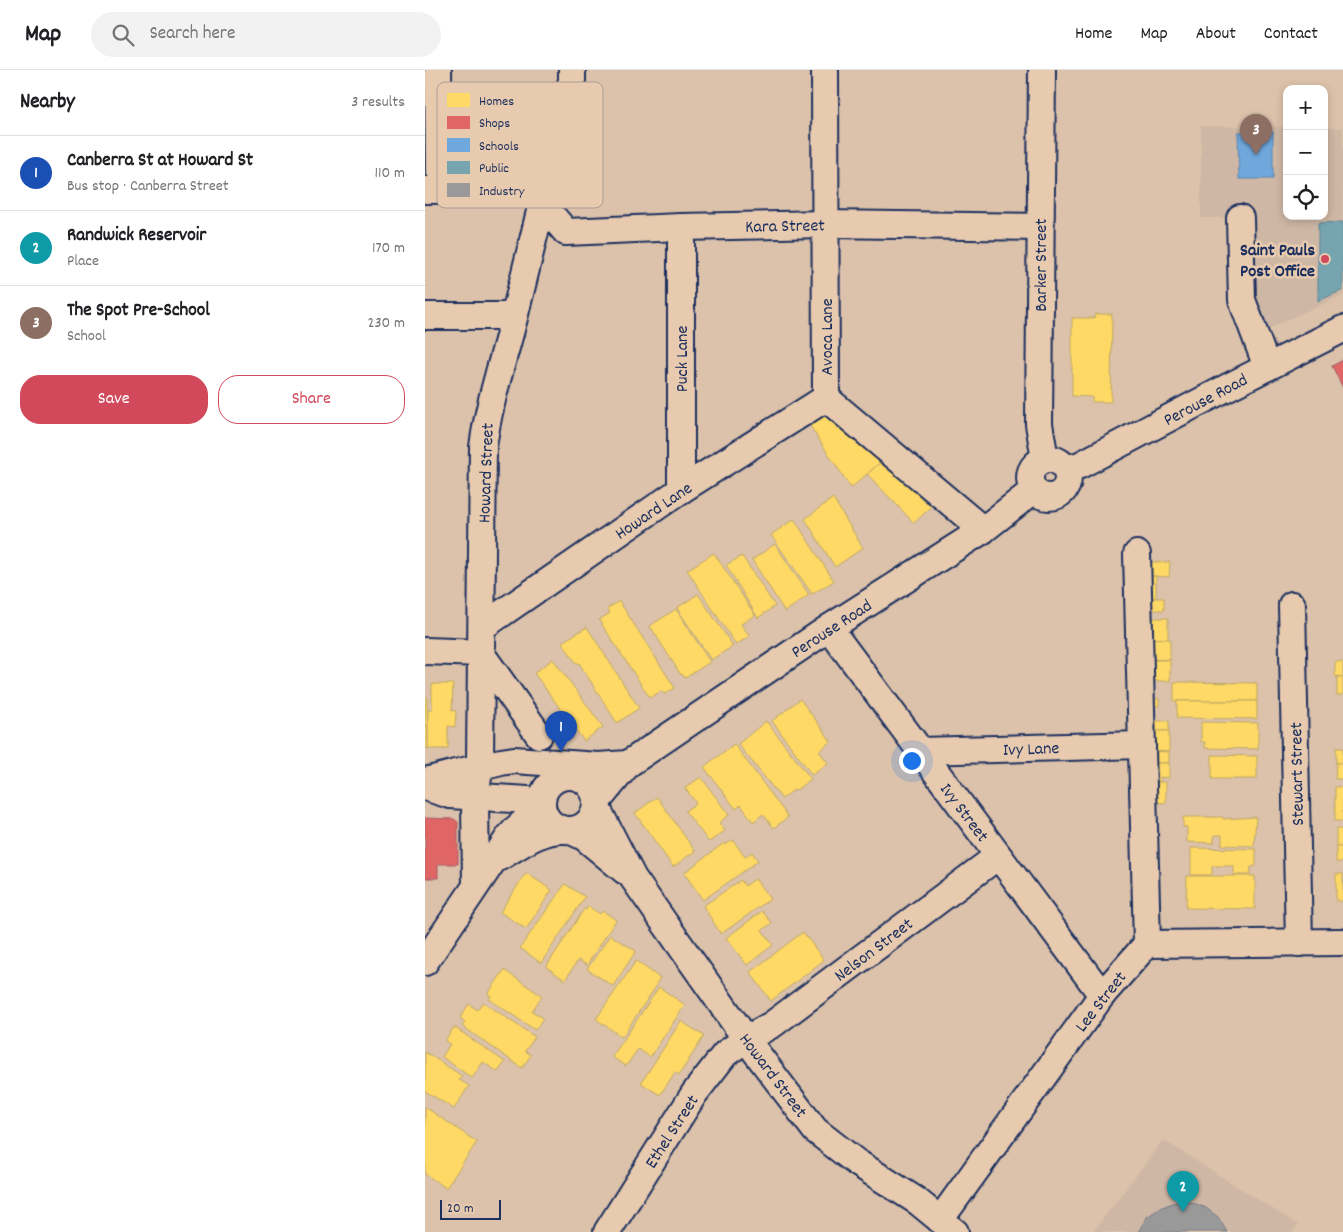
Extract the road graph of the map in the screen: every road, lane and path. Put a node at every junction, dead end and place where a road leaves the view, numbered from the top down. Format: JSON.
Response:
{"nodes":[{"id":1,"x":825,"y":70,"type":"edge"},
{"id":2,"x":1042,"y":70,"type":"edge"},
{"id":3,"x":437,"y":88,"type":"edge"},
{"id":4,"x":432,"y":180,"type":"edge"},
{"id":5,"x":541,"y":208,"type":"edge"},
{"id":6,"x":545,"y":208,"type":"edge"},
{"id":7,"x":1240,"y":218,"type":"dead end"},
{"id":8,"x":825,"y":224,"type":"junction"},
{"id":9,"x":681,"y":227,"type":"junction"},
{"id":10,"x":1040,"y":227,"type":"junction"},
{"id":11,"x":425,"y":316,"type":"edge"},
{"id":12,"x":514,"y":316,"type":"junction"},
{"id":13,"x":1343,"y":329,"type":"edge"},
{"id":14,"x":1267,"y":367,"type":"junction"},
{"id":15,"x":826,"y":398,"type":"junction"},
{"id":16,"x":1055,"y":464,"type":"junction"},
{"id":17,"x":681,"y":490,"type":"junction"},
{"id":18,"x":983,"y":530,"type":"junction"},
{"id":19,"x":1137,"y":554,"type":"dead end"},
{"id":20,"x":1292,"y":605,"type":"dead end"},
{"id":21,"x":482,"y":626,"type":"junction"},
{"id":22,"x":829,"y":628,"type":"junction"},
{"id":23,"x":425,"y":651,"type":"edge"},
{"id":24,"x":481,"y":654,"type":"junction"},
{"id":25,"x":539,"y":735,"type":"dead end"},
{"id":26,"x":1142,"y":745,"type":"junction"},
{"id":27,"x":920,"y":751,"type":"junction"},
{"id":28,"x":628,"y":764,"type":"junction"},
{"id":29,"x":472,"y":777,"type":"junction"},
{"id":30,"x":568,"y":778,"type":"junction"},
{"id":31,"x":425,"y":781,"type":"edge"},
{"id":32,"x":425,"y":787,"type":"edge"},
{"id":33,"x":541,"y":805,"type":"junction"},
{"id":34,"x":596,"y":805,"type":"junction"},
{"id":35,"x":566,"y":830,"type":"junction"},
{"id":36,"x":998,"y":856,"type":"junction"},
{"id":37,"x":492,"y":861,"type":"junction"},
{"id":38,"x":633,"y":878,"type":"junction"},
{"id":39,"x":476,"y":884,"type":"junction"},
{"id":40,"x":1343,"y":942,"type":"edge"},
{"id":41,"x":1299,"y":943,"type":"junction"},
{"id":42,"x":1147,"y":944,"type":"junction"},
{"id":43,"x":425,"y":962,"type":"edge"},
{"id":44,"x":1102,"y":995,"type":"junction"},
{"id":45,"x":746,"y":1039,"type":"junction"},
{"id":46,"x":947,"y":1226,"type":"edge"},
{"id":47,"x":607,"y":1232,"type":"edge"}],
"edges":[{"from":1,"to":8,"type":"street","name":"Avoca Lane"},
{"from":2,"to":10,"type":"street","name":"Barker Street"},
{"from":3,"to":4,"type":"street"},
{"from":5,"to":12,"type":"street","name":"Howard Street"},
{"from":6,"to":9,"type":"street","name":"Kara Street"},
{"from":7,"to":14,"type":"street"},
{"from":8,"to":9,"type":"street","name":"Kara Street"},
{"from":8,"to":10,"type":"street","name":"Kara Street"},
{"from":8,"to":15,"type":"street","name":"Avoca Lane"},
{"from":9,"to":17,"type":"street","name":"Puck Lane"},
{"from":10,"to":16,"type":"street","name":"Barker Street"},
{"from":11,"to":12,"type":"street"},
{"from":12,"to":21,"type":"street","name":"Howard Street"},
{"from":13,"to":14,"type":"street","name":"Perouse Road"},
{"from":14,"to":16,"type":"street","name":"Perouse Road"},
{"from":15,"to":17,"type":"street","name":"Howard Lane"},
{"from":15,"to":18,"type":"street","name":"Avoca Lane"},
{"from":16,"to":18,"type":"street","name":"Perouse Road"},
{"from":17,"to":21,"type":"street","name":"Howard Lane"},
{"from":18,"to":22,"type":"street","name":"Perouse Road"},
{"from":19,"to":26,"type":"street"},
{"from":20,"to":41,"type":"street","name":"Stewart Street"},
{"from":21,"to":24,"type":"street","name":"Howard Street"},
{"from":22,"to":27,"type":"street","name":"Ivy Street"},
{"from":22,"to":28,"type":"street","name":"Perouse Road"},
{"from":23,"to":24,"type":"street"},
{"from":24,"to":25,"type":"street"},
{"from":24,"to":29,"type":"street","name":"Howard Street"},
{"from":26,"to":27,"type":"street","name":"Ivy Lane"},
{"from":26,"to":42,"type":"street"},
{"from":27,"to":36,"type":"street","name":"Ivy Street"},
{"from":28,"to":29,"type":"street"},
{"from":28,"to":30,"type":"street","name":"Perouse Road"},
{"from":28,"to":34,"type":"street","name":"Perouse Road"},
{"from":29,"to":30,"type":"street","name":"Perouse Road"},
{"from":29,"to":31,"type":"street"},
{"from":29,"to":32,"type":"street"},
{"from":29,"to":33,"type":"street"},
{"from":29,"to":39,"type":"street"},
{"from":30,"to":33,"type":"street"},
{"from":30,"to":34,"type":"street"},
{"from":33,"to":35,"type":"street"},
{"from":33,"to":37,"type":"street"},
{"from":34,"to":35,"type":"street"},
{"from":34,"to":38,"type":"street","name":"Howard Street"},
{"from":35,"to":37,"type":"street"},
{"from":35,"to":38,"type":"street","name":"Howard Street"},
{"from":36,"to":44,"type":"street","name":"Ivy Street"},
{"from":36,"to":45,"type":"street","name":"Nelson Street"},
{"from":37,"to":39,"type":"street"},
{"from":38,"to":45,"type":"street","name":"Howard Street"},
{"from":39,"to":43,"type":"street"},
{"from":40,"to":41,"type":"street"},
{"from":41,"to":42,"type":"street"},
{"from":42,"to":44,"type":"street","name":"Lee Street"},
{"from":44,"to":46,"type":"street","name":"Lee Street"},
{"from":45,"to":46,"type":"street","name":"Howard Street"},
{"from":45,"to":47,"type":"street","name":"Ethel Street"}]}
